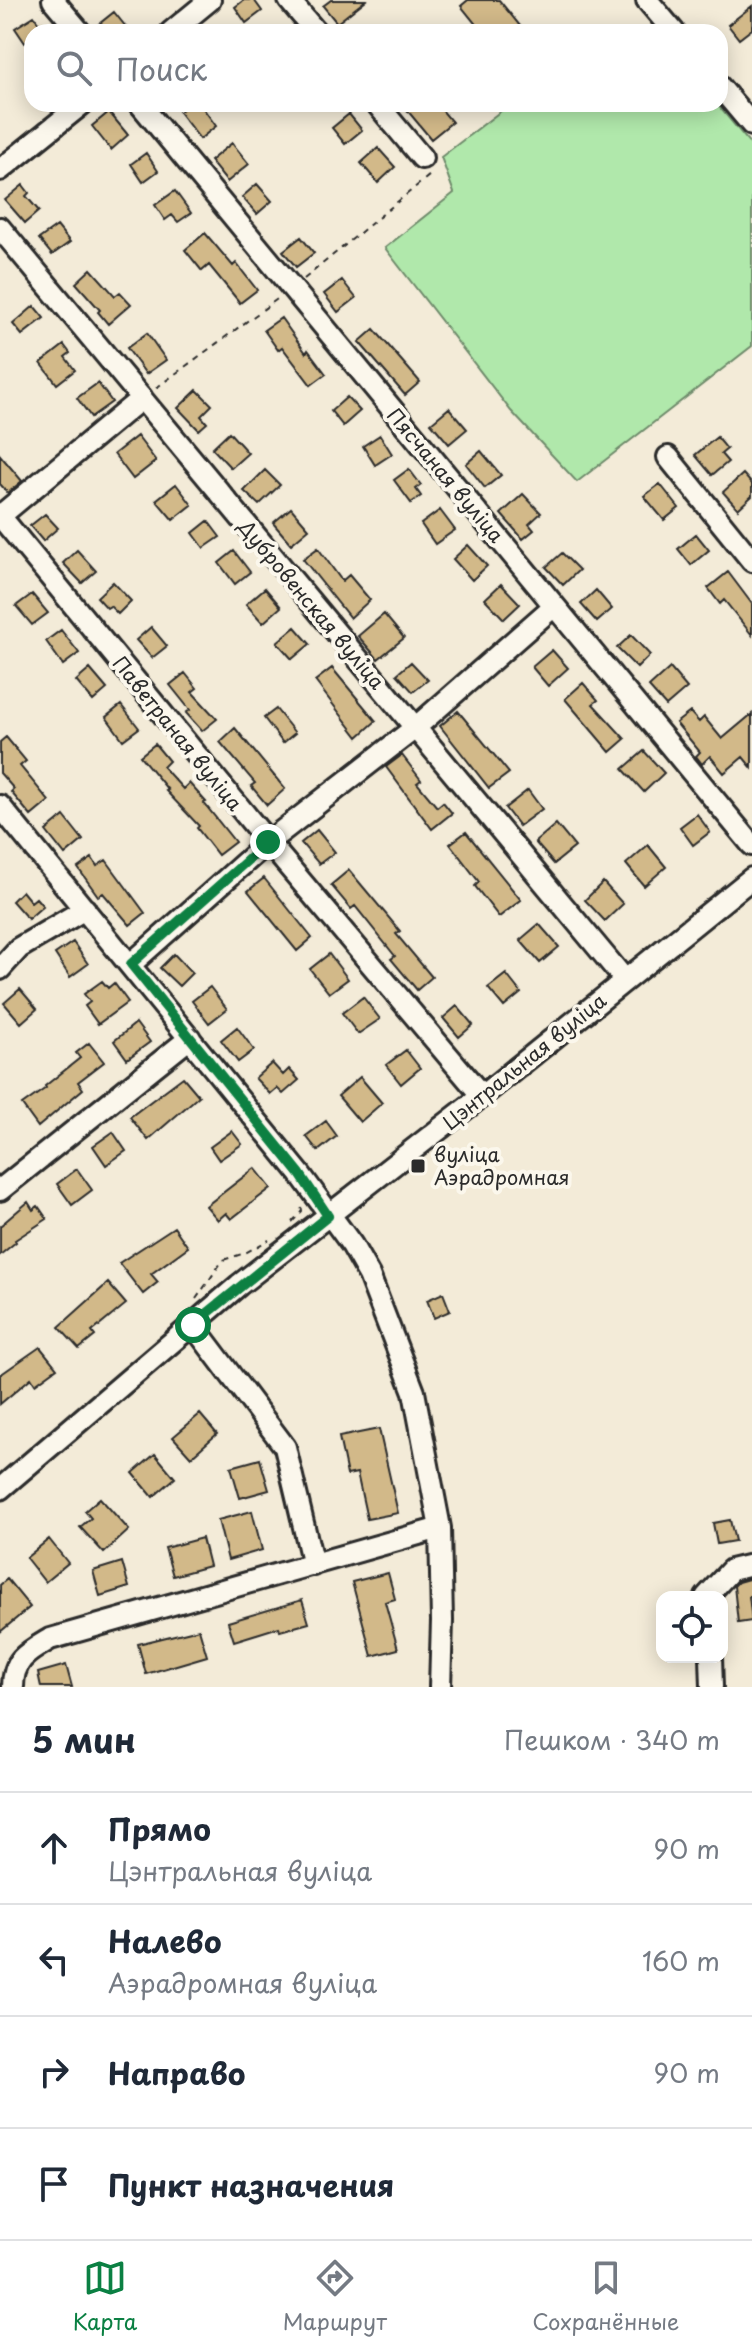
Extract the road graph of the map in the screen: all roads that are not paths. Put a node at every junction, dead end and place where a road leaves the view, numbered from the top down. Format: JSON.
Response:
{"nodes":[{"id":1,"x":53,"y":0,"type":"edge"},
{"id":2,"x":210,"y":0,"type":"edge"},
{"id":3,"x":289,"y":0,"type":"edge"},
{"id":4,"x":647,"y":0,"type":"edge"},
{"id":5,"x":73,"y":24,"type":"edge"},
{"id":6,"x":181,"y":24,"type":"edge"},
{"id":7,"x":309,"y":24,"type":"edge"},
{"id":8,"x":667,"y":24,"type":"edge"},
{"id":9,"x":728,"y":96,"type":"edge"},
{"id":10,"x":72,"y":112,"type":"edge"},
{"id":11,"x":147,"y":112,"type":"edge"},
{"id":12,"x":384,"y":112,"type":"edge"},
{"id":13,"x":752,"y":125,"type":"edge"},
{"id":14,"x":422,"y":158,"type":"dead end"},
{"id":15,"x":0,"y":170,"type":"edge"},
{"id":16,"x":0,"y":228,"type":"edge"},
{"id":17,"x":142,"y":398,"type":"junction"},
{"id":18,"x":668,"y":457,"type":"dead end"},
{"id":19,"x":0,"y":516,"type":"edge"},
{"id":20,"x":752,"y":561,"type":"edge"},
{"id":21,"x":554,"y":606,"type":"junction"},
{"id":22,"x":415,"y":728,"type":"junction"},
{"id":23,"x":0,"y":806,"type":"edge"},
{"id":24,"x":268,"y":842,"type":"junction"},
{"id":25,"x":752,"y":845,"type":"edge"},
{"id":26,"x":752,"y":878,"type":"edge"},
{"id":27,"x":85,"y":909,"type":"junction"},
{"id":28,"x":131,"y":964,"type":"junction"},
{"id":29,"x":0,"y":969,"type":"edge"},
{"id":30,"x":625,"y":980,"type":"junction"},
{"id":31,"x":190,"y":1038,"type":"junction"},
{"id":32,"x":482,"y":1096,"type":"junction"},
{"id":33,"x":0,"y":1190,"type":"edge"},
{"id":34,"x":328,"y":1216,"type":"junction"},
{"id":35,"x":193,"y":1325,"type":"junction"},
{"id":36,"x":0,"y":1489,"type":"edge"},
{"id":37,"x":440,"y":1528,"type":"junction"},
{"id":38,"x":313,"y":1565,"type":"junction"},
{"id":39,"x":752,"y":1565,"type":"edge"},
{"id":40,"x":712,"y":1591,"type":"edge"},
{"id":41,"x":711,"y":1663,"type":"edge"},
{"id":42,"x":13,"y":1687,"type":"edge"},
{"id":43,"x":440,"y":1687,"type":"edge"},
{"id":44,"x":712,"y":1687,"type":"edge"}],
"edges":[{"from":1,"to":5,"type":"street"},
{"from":2,"to":6,"type":"street"},
{"from":3,"to":7,"type":"street"},
{"from":4,"to":8,"type":"street"},
{"from":9,"to":13,"type":"street"},
{"from":10,"to":15,"type":"street"},
{"from":11,"to":21,"type":"street","name":"Пясчаная вуліца"},
{"from":12,"to":14,"type":"street"},
{"from":16,"to":17,"type":"street","name":"Дубровенская вуліца"},
{"from":17,"to":19,"type":"street"},
{"from":17,"to":22,"type":"street","name":"Дубровенская вуліца"},
{"from":18,"to":20,"type":"street"},
{"from":19,"to":24,"type":"street","name":"Паветраная вуліца"},
{"from":21,"to":22,"type":"street"},
{"from":21,"to":25,"type":"street","name":"Пясчаная вуліца"},
{"from":22,"to":24,"type":"street"},
{"from":22,"to":30,"type":"street","name":"Дубровенская вуліца"},
{"from":23,"to":27,"type":"street"},
{"from":24,"to":28,"type":"street"},
{"from":24,"to":32,"type":"street","name":"Паветраная вуліца"},
{"from":26,"to":30,"type":"street","name":"Цэнтральная вуліца"},
{"from":27,"to":28,"type":"street"},
{"from":27,"to":29,"type":"street"},
{"from":28,"to":31,"type":"street"},
{"from":30,"to":32,"type":"street","name":"Цэнтральная вуліца"},
{"from":31,"to":33,"type":"street"},
{"from":31,"to":34,"type":"street"},
{"from":32,"to":34,"type":"street","name":"Цэнтральная вуліца"},
{"from":34,"to":35,"type":"street","name":"Цэнтральная вуліца"},
{"from":34,"to":37,"type":"street"},
{"from":35,"to":36,"type":"street","name":"Цэнтральная вуліца"},
{"from":35,"to":38,"type":"street"},
{"from":37,"to":38,"type":"street"},
{"from":37,"to":43,"type":"street"},
{"from":38,"to":42,"type":"street"},
{"from":39,"to":40,"type":"street"},
{"from":41,"to":44,"type":"street"}]}
